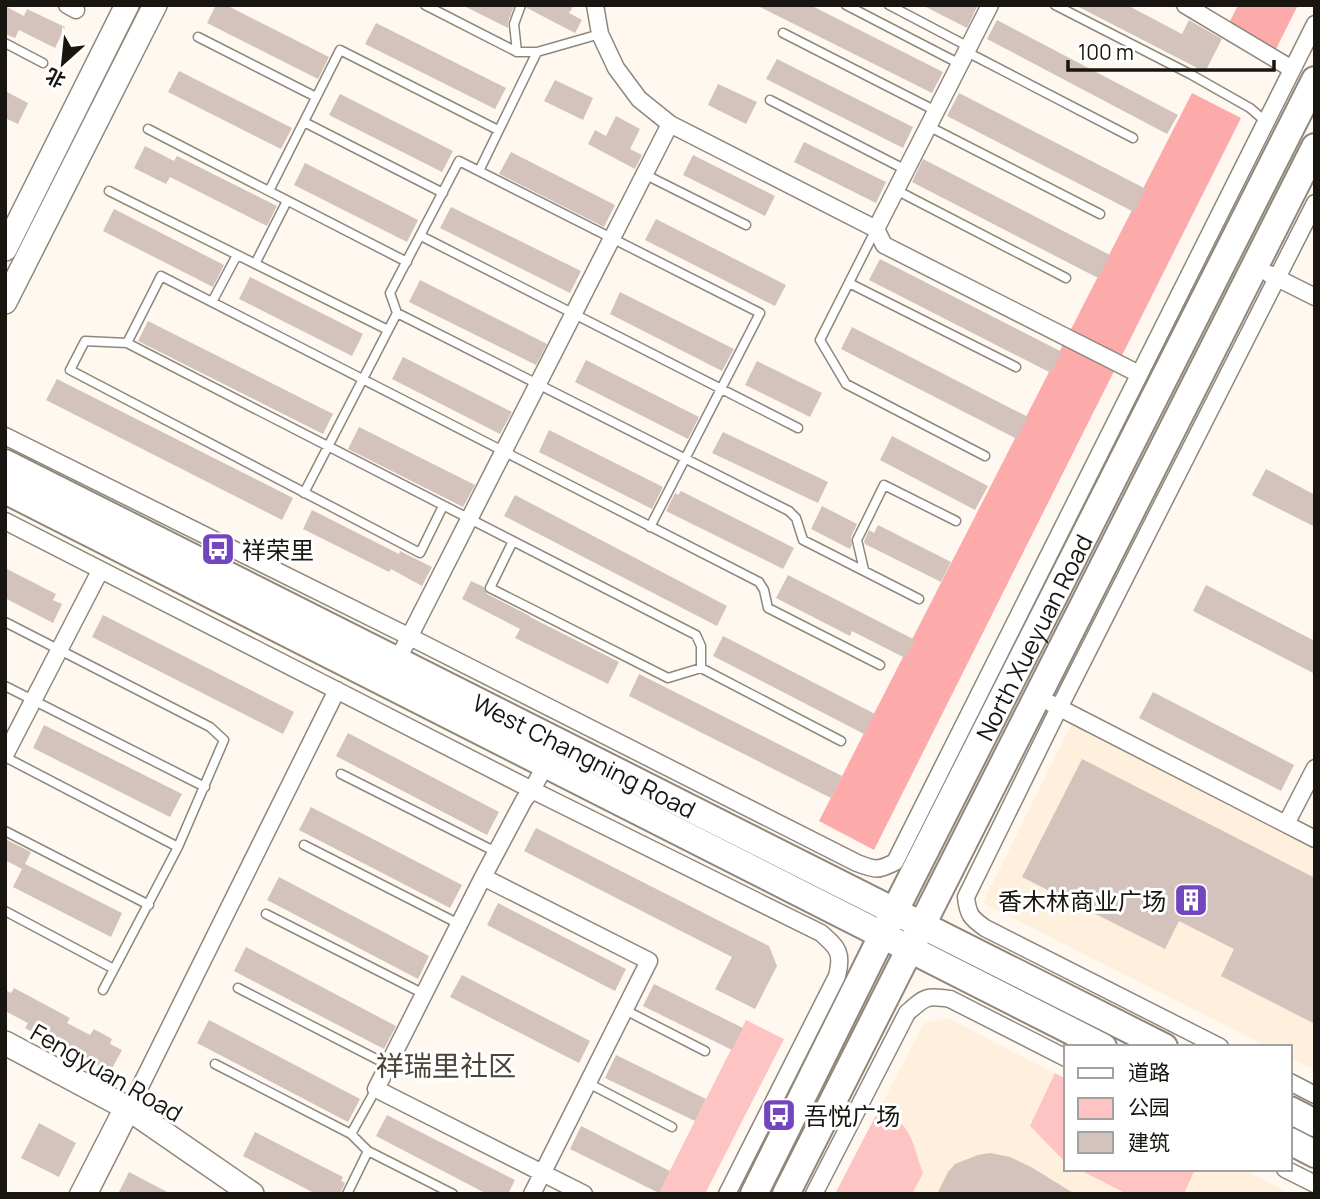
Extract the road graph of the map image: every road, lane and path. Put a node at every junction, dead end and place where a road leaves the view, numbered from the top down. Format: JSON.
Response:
{"nodes":[{"id":1,"x":127,"y":5,"type":"edge"},
{"id":2,"x":155,"y":5,"type":"edge"},
{"id":3,"x":425,"y":5,"type":"edge"},
{"id":4,"x":521,"y":5,"type":"edge"},
{"id":5,"x":595,"y":5,"type":"edge"},
{"id":6,"x":846,"y":5,"type":"edge"},
{"id":7,"x":889,"y":5,"type":"edge"},
{"id":8,"x":990,"y":5,"type":"edge"},
{"id":9,"x":1055,"y":5,"type":"edge"},
{"id":10,"x":1185,"y":5,"type":"edge"},
{"id":11,"x":1315,"y":24,"type":"edge"},
{"id":12,"x":783,"y":33,"type":"dead end"},
{"id":13,"x":600,"y":34,"type":"junction"},
{"id":14,"x":198,"y":37,"type":"dead end"},
{"id":15,"x":5,"y":43,"type":"edge"},
{"id":16,"x":517,"y":52,"type":"junction"},
{"id":17,"x":537,"y":52,"type":"junction"},
{"id":18,"x":965,"y":54,"type":"junction"},
{"id":19,"x":43,"y":63,"type":"dead end"},
{"id":20,"x":1303,"y":75,"type":"edge"},
{"id":21,"x":317,"y":97,"type":"junction"},
{"id":22,"x":770,"y":100,"type":"dead end"},
{"id":23,"x":936,"y":111,"type":"junction"},
{"id":24,"x":1265,"y":121,"type":"junction"},
{"id":25,"x":304,"y":122,"type":"junction"},
{"id":26,"x":670,"y":124,"type":"junction"},
{"id":27,"x":928,"y":126,"type":"junction"},
{"id":28,"x":148,"y":129,"type":"dead end"},
{"id":29,"x":498,"y":130,"type":"junction"},
{"id":30,"x":1133,"y":138,"type":"dead end"},
{"id":31,"x":1315,"y":147,"type":"edge"},
{"id":32,"x":906,"y":170,"type":"junction"},
{"id":33,"x":479,"y":171,"type":"junction"},
{"id":34,"x":644,"y":174,"type":"junction"},
{"id":35,"x":109,"y":191,"type":"dead end"},
{"id":36,"x":269,"y":191,"type":"junction"},
{"id":37,"x":896,"y":191,"type":"junction"},
{"id":38,"x":443,"y":193,"type":"junction"},
{"id":39,"x":287,"y":201,"type":"junction"},
{"id":40,"x":1315,"y":203,"type":"edge"},
{"id":41,"x":1100,"y":214,"type":"dead end"},
{"id":42,"x":746,"y":225,"type":"dead end"},
{"id":43,"x":876,"y":229,"type":"junction"},
{"id":44,"x":421,"y":236,"type":"junction"},
{"id":45,"x":612,"y":238,"type":"junction"},
{"id":46,"x":1216,"y":247,"type":"junction"},
{"id":47,"x":5,"y":249,"type":"edge"},
{"id":48,"x":237,"y":255,"type":"junction"},
{"id":49,"x":407,"y":262,"type":"junction"},
{"id":50,"x":255,"y":264,"type":"junction"},
{"id":51,"x":1265,"y":273,"type":"junction"},
{"id":52,"x":1066,"y":278,"type":"dead end"},
{"id":53,"x":849,"y":283,"type":"junction"},
{"id":54,"x":1315,"y":297,"type":"edge"},
{"id":55,"x":5,"y":302,"type":"edge"},
{"id":56,"x":212,"y":302,"type":"junction"},
{"id":57,"x":397,"y":313,"type":"junction"},
{"id":58,"x":573,"y":314,"type":"junction"},
{"id":59,"x":388,"y":330,"type":"junction"},
{"id":60,"x":127,"y":343,"type":"junction"},
{"id":61,"x":1016,"y":368,"type":"dead end"},
{"id":62,"x":1139,"y":374,"type":"junction"},
{"id":63,"x":363,"y":379,"type":"junction"},
{"id":64,"x":538,"y":384,"type":"junction"},
{"id":65,"x":721,"y":389,"type":"junction"},
{"id":66,"x":798,"y":428,"type":"dead end"},
{"id":67,"x":5,"y":436,"type":"edge"},
{"id":68,"x":328,"y":447,"type":"junction"},
{"id":69,"x":503,"y":452,"type":"junction"},
{"id":70,"x":985,"y":456,"type":"dead end"},
{"id":71,"x":685,"y":459,"type":"junction"},
{"id":72,"x":5,"y":463,"type":"edge"},
{"id":73,"x":5,"y":490,"type":"edge"},
{"id":74,"x":304,"y":493,"type":"junction"},
{"id":75,"x":443,"y":506,"type":"junction"},
{"id":76,"x":469,"y":520,"type":"junction"},
{"id":77,"x":956,"y":521,"type":"dead end"},
{"id":78,"x":5,"y":522,"type":"edge"},
{"id":79,"x":650,"y":527,"type":"junction"},
{"id":80,"x":513,"y":541,"type":"junction"},
{"id":81,"x":864,"y":570,"type":"junction"},
{"id":82,"x":100,"y":571,"type":"junction"},
{"id":83,"x":919,"y":599,"type":"dead end"},
{"id":84,"x":5,"y":622,"type":"edge"},
{"id":85,"x":410,"y":637,"type":"junction"},
{"id":86,"x":59,"y":649,"type":"junction"},
{"id":87,"x":397,"y":661,"type":"junction"},
{"id":88,"x":880,"y":665,"type":"dead end"},
{"id":89,"x":701,"y":668,"type":"junction"},
{"id":90,"x":5,"y":685,"type":"edge"},
{"id":91,"x":337,"y":690,"type":"junction"},
{"id":92,"x":33,"y":700,"type":"junction"},
{"id":93,"x":1048,"y":702,"type":"junction"},
{"id":94,"x":841,"y":741,"type":"dead end"},
{"id":95,"x":5,"y":756,"type":"edge"},
{"id":96,"x":546,"y":764,"type":"junction"},
{"id":97,"x":1315,"y":768,"type":"edge"},
{"id":98,"x":341,"y":774,"type":"dead end"},
{"id":99,"x":205,"y":787,"type":"junction"},
{"id":100,"x":532,"y":790,"type":"junction"},
{"id":101,"x":1286,"y":824,"type":"junction"},
{"id":102,"x":5,"y":831,"type":"edge"},
{"id":103,"x":1315,"y":839,"type":"edge"},
{"id":104,"x":304,"y":845,"type":"dead end"},
{"id":105,"x":178,"y":847,"type":"junction"},
{"id":106,"x":496,"y":852,"type":"junction"},
{"id":107,"x":483,"y":877,"type":"junction"},
{"id":108,"x":149,"y":905,"type":"junction"},
{"id":109,"x":5,"y":911,"type":"edge"},
{"id":110,"x":895,"y":912,"type":"junction"},
{"id":111,"x":266,"y":914,"type":"dead end"},
{"id":112,"x":459,"y":924,"type":"junction"},
{"id":113,"x":922,"y":926,"type":"junction"},
{"id":114,"x":882,"y":936,"type":"junction"},
{"id":115,"x":910,"y":950,"type":"junction"},
{"id":116,"x":114,"y":969,"type":"junction"},
{"id":117,"x":238,"y":988,"type":"dead end"},
{"id":118,"x":103,"y":990,"type":"dead end"},
{"id":119,"x":424,"y":994,"type":"junction"},
{"id":120,"x":625,"y":1010,"type":"junction"},
{"id":121,"x":5,"y":1043,"type":"edge"},
{"id":122,"x":1099,"y":1045,"type":"edge"},
{"id":123,"x":1160,"y":1045,"type":"edge"},
{"id":124,"x":1216,"y":1045,"type":"edge"},
{"id":125,"x":705,"y":1051,"type":"dead end"},
{"id":126,"x":1064,"y":1057,"type":"edge"},
{"id":127,"x":215,"y":1064,"type":"dead end"},
{"id":128,"x":388,"y":1065,"type":"junction"},
{"id":129,"x":588,"y":1083,"type":"junction"},
{"id":130,"x":1292,"y":1083,"type":"edge"},
{"id":131,"x":376,"y":1089,"type":"junction"},
{"id":132,"x":1315,"y":1095,"type":"edge"},
{"id":133,"x":129,"y":1109,"type":"junction"},
{"id":134,"x":1292,"y":1111,"type":"edge"},
{"id":135,"x":1315,"y":1123,"type":"edge"},
{"id":136,"x":672,"y":1127,"type":"dead end"},
{"id":137,"x":351,"y":1134,"type":"junction"},
{"id":138,"x":1292,"y":1142,"type":"edge"},
{"id":139,"x":368,"y":1151,"type":"junction"},
{"id":140,"x":1315,"y":1154,"type":"edge"},
{"id":141,"x":1289,"y":1171,"type":"edge"},
{"id":142,"x":543,"y":1173,"type":"junction"},
{"id":143,"x":1315,"y":1184,"type":"edge"},
{"id":144,"x":78,"y":1194,"type":"edge"},
{"id":145,"x":89,"y":1194,"type":"edge"},
{"id":146,"x":252,"y":1194,"type":"edge"},
{"id":147,"x":348,"y":1194,"type":"edge"},
{"id":148,"x":453,"y":1194,"type":"edge"},
{"id":149,"x":532,"y":1194,"type":"edge"},
{"id":150,"x":584,"y":1194,"type":"edge"},
{"id":151,"x":727,"y":1194,"type":"edge"},
{"id":152,"x":754,"y":1194,"type":"edge"},
{"id":153,"x":786,"y":1194,"type":"edge"},
{"id":154,"x":814,"y":1194,"type":"edge"}],
"edges":[{"from":1,"to":47,"type":"main road"},
{"from":2,"to":55,"type":"main road"},
{"from":3,"to":16,"type":"lane"},
{"from":4,"to":16,"type":"lane"},
{"from":5,"to":13,"type":"street"},
{"from":6,"to":18,"type":"lane"},
{"from":7,"to":18,"type":"lane"},
{"from":8,"to":18,"type":"street"},
{"from":9,"to":24,"type":"lane"},
{"from":10,"to":20,"type":"street"},
{"from":11,"to":20,"type":"street"},
{"from":12,"to":23,"type":"lane"},
{"from":13,"to":17,"type":"lane"},
{"from":13,"to":26,"type":"street"},
{"from":14,"to":21,"type":"lane"},
{"from":15,"to":19,"type":"lane"},
{"from":16,"to":17,"type":"lane"},
{"from":17,"to":29,"type":"lane"},
{"from":18,"to":23,"type":"street"},
{"from":18,"to":30,"type":"lane"},
{"from":20,"to":24,"type":"street"},
{"from":20,"to":46,"type":"main road","name":"North Xueyuan Road"},
{"from":21,"to":25,"type":"lane"},
{"from":21,"to":29,"type":"lane"},
{"from":22,"to":32,"type":"lane"},
{"from":23,"to":27,"type":"street"},
{"from":24,"to":46,"type":"street"},
{"from":25,"to":36,"type":"lane"},
{"from":25,"to":38,"type":"lane"},
{"from":26,"to":34,"type":"street"},
{"from":26,"to":43,"type":"street"},
{"from":27,"to":32,"type":"street"},
{"from":27,"to":41,"type":"lane"},
{"from":28,"to":36,"type":"lane"},
{"from":29,"to":33,"type":"lane"},
{"from":31,"to":51,"type":"main road","name":"North Xueyuan Road"},
{"from":32,"to":37,"type":"street"},
{"from":33,"to":38,"type":"lane"},
{"from":33,"to":45,"type":"lane"},
{"from":34,"to":42,"type":"lane"},
{"from":34,"to":45,"type":"street"},
{"from":35,"to":48,"type":"lane"},
{"from":36,"to":39,"type":"lane"},
{"from":37,"to":43,"type":"street"},
{"from":37,"to":52,"type":"lane"},
{"from":38,"to":44,"type":"lane"},
{"from":39,"to":49,"type":"lane"},
{"from":39,"to":50,"type":"lane"},
{"from":40,"to":51,"type":"street"},
{"from":43,"to":53,"type":"lane"},
{"from":43,"to":62,"type":"street"},
{"from":44,"to":49,"type":"lane"},
{"from":44,"to":58,"type":"lane"},
{"from":45,"to":58,"type":"street"},
{"from":45,"to":65,"type":"lane"},
{"from":46,"to":51,"type":"main road"},
{"from":46,"to":62,"type":"street"},
{"from":46,"to":110,"type":"main road","name":"North Xueyuan Road"},
{"from":48,"to":50,"type":"lane"},
{"from":48,"to":56,"type":"lane"},
{"from":49,"to":57,"type":"lane"},
{"from":50,"to":59,"type":"lane"},
{"from":51,"to":54,"type":"street"},
{"from":51,"to":93,"type":"main road","name":"North Xueyuan Road"},
{"from":53,"to":61,"type":"lane"},
{"from":53,"to":70,"type":"lane"},
{"from":56,"to":60,"type":"lane"},
{"from":56,"to":63,"type":"lane"},
{"from":57,"to":59,"type":"lane"},
{"from":57,"to":64,"type":"lane"},
{"from":58,"to":64,"type":"street"},
{"from":58,"to":65,"type":"lane"},
{"from":59,"to":63,"type":"lane"},
{"from":60,"to":68,"type":"lane"},
{"from":60,"to":74,"type":"lane"},
{"from":62,"to":85,"type":"street","name":"West Changning Road"},
{"from":63,"to":68,"type":"lane"},
{"from":63,"to":69,"type":"lane"},
{"from":64,"to":69,"type":"street"},
{"from":64,"to":71,"type":"lane"},
{"from":65,"to":66,"type":"lane"},
{"from":65,"to":71,"type":"lane"},
{"from":67,"to":85,"type":"street","name":"West Changning Road"},
{"from":68,"to":74,"type":"lane"},
{"from":68,"to":75,"type":"lane"},
{"from":69,"to":76,"type":"street"},
{"from":69,"to":79,"type":"lane"},
{"from":71,"to":79,"type":"lane"},
{"from":71,"to":81,"type":"lane"},
{"from":72,"to":87,"type":"main road","name":"West Changning Road"},
{"from":73,"to":96,"type":"main road","name":"West Changning Road"},
{"from":74,"to":75,"type":"lane"},
{"from":75,"to":76,"type":"lane"},
{"from":76,"to":80,"type":"lane"},
{"from":76,"to":85,"type":"street"},
{"from":77,"to":81,"type":"lane"},
{"from":78,"to":82,"type":"street"},
{"from":79,"to":88,"type":"lane"},
{"from":80,"to":89,"type":"lane"},
{"from":80,"to":89,"type":"lane"},
{"from":81,"to":83,"type":"lane"},
{"from":82,"to":86,"type":"street"},
{"from":82,"to":91,"type":"street"},
{"from":84,"to":86,"type":"lane"},
{"from":85,"to":87,"type":"street"},
{"from":86,"to":92,"type":"street"},
{"from":86,"to":99,"type":"lane"},
{"from":87,"to":110,"type":"main road","name":"West Changning Road"},
{"from":89,"to":94,"type":"lane"},
{"from":90,"to":92,"type":"lane"},
{"from":91,"to":100,"type":"street"},
{"from":91,"to":133,"type":"street"},
{"from":92,"to":95,"type":"street"},
{"from":92,"to":99,"type":"lane"},
{"from":93,"to":101,"type":"street"},
{"from":93,"to":113,"type":"main road","name":"North Xueyuan Road"},
{"from":93,"to":124,"type":"street"},
{"from":95,"to":105,"type":"lane"},
{"from":96,"to":100,"type":"street"},
{"from":96,"to":114,"type":"main road","name":"West Changning Road"},
{"from":97,"to":101,"type":"street"},
{"from":98,"to":106,"type":"lane"},
{"from":99,"to":105,"type":"lane"},
{"from":100,"to":106,"type":"street"},
{"from":100,"to":151,"type":"street"},
{"from":101,"to":103,"type":"street"},
{"from":102,"to":108,"type":"lane"},
{"from":104,"to":112,"type":"lane"},
{"from":105,"to":108,"type":"lane"},
{"from":106,"to":107,"type":"street"},
{"from":107,"to":112,"type":"street"},
{"from":107,"to":120,"type":"street"},
{"from":108,"to":116,"type":"lane"},
{"from":109,"to":116,"type":"lane"},
{"from":110,"to":113,"type":"main road","name":"West Changning Road"},
{"from":110,"to":114,"type":"main road","name":"North Xueyuan Road"},
{"from":111,"to":119,"type":"lane"},
{"from":112,"to":119,"type":"street"},
{"from":113,"to":115,"type":"main road","name":"North Xueyuan Road"},
{"from":113,"to":123,"type":"main road","name":"West Changning Road"},
{"from":114,"to":115,"type":"main road","name":"West Changning Road"},
{"from":114,"to":152,"type":"main road","name":"North Xueyuan Road"},
{"from":115,"to":122,"type":"main road","name":"West Changning Road"},
{"from":115,"to":153,"type":"main road","name":"North Xueyuan Road"},
{"from":116,"to":118,"type":"lane"},
{"from":117,"to":128,"type":"lane"},
{"from":119,"to":128,"type":"street"},
{"from":120,"to":125,"type":"lane"},
{"from":120,"to":129,"type":"street"},
{"from":121,"to":133,"type":"main road","name":"Fengyuan Road"},
{"from":126,"to":154,"type":"street"},
{"from":127,"to":137,"type":"lane"},
{"from":128,"to":131,"type":"street"},
{"from":129,"to":136,"type":"lane"},
{"from":129,"to":142,"type":"street"},
{"from":130,"to":132,"type":"street"},
{"from":131,"to":137,"type":"lane"},
{"from":131,"to":142,"type":"street"},
{"from":133,"to":144,"type":"street"},
{"from":133,"to":145,"type":"street"},
{"from":133,"to":146,"type":"main road","name":"Fengyuan Road"},
{"from":134,"to":135,"type":"main road"},
{"from":137,"to":139,"type":"lane"},
{"from":138,"to":140,"type":"main road"},
{"from":139,"to":147,"type":"lane"},
{"from":139,"to":148,"type":"lane"},
{"from":141,"to":143,"type":"street"},
{"from":142,"to":149,"type":"street"},
{"from":142,"to":150,"type":"street"}]}
